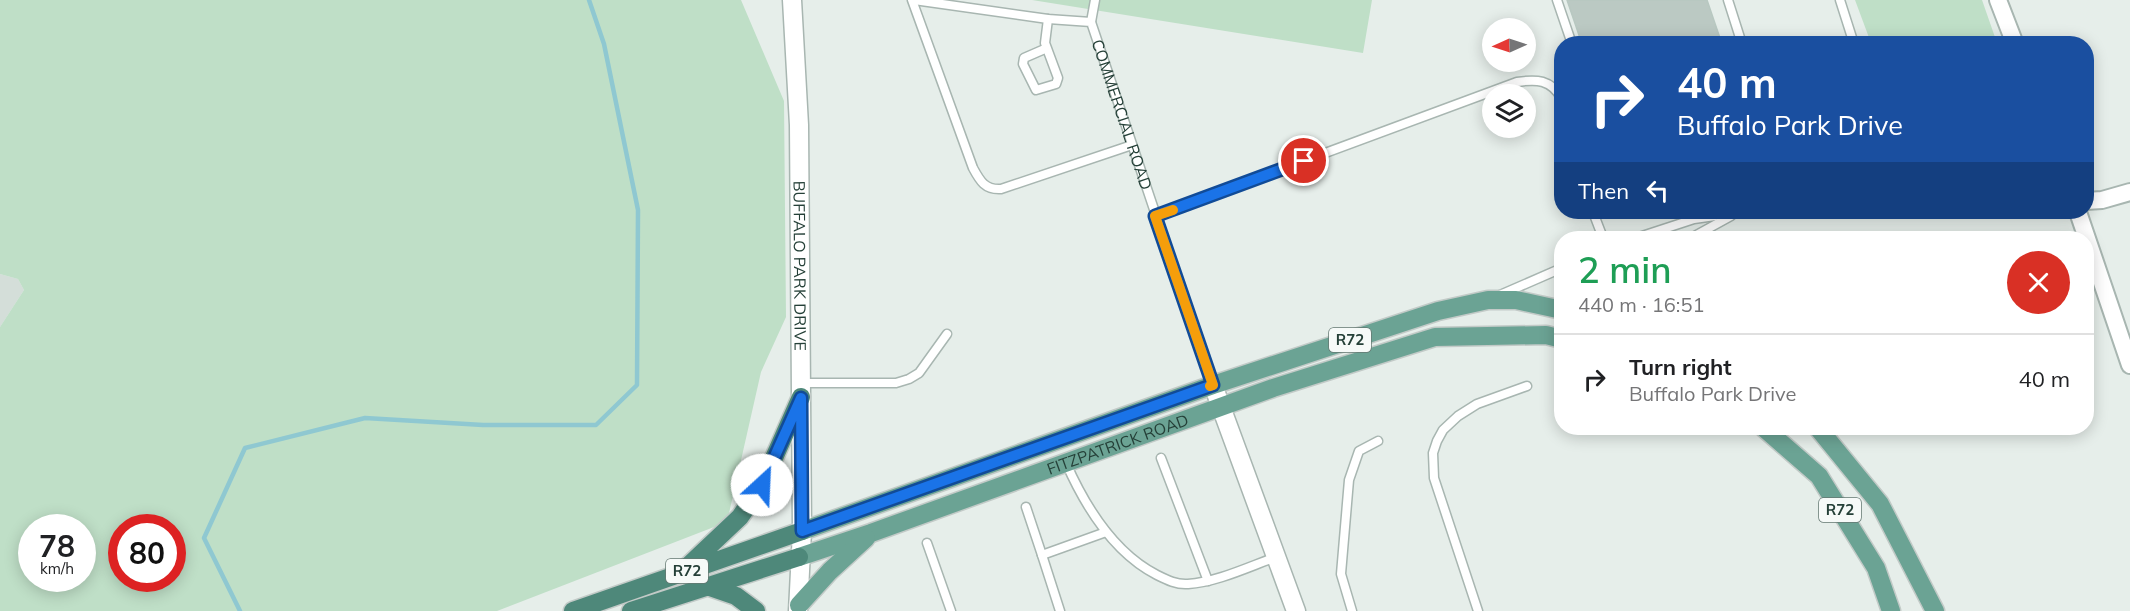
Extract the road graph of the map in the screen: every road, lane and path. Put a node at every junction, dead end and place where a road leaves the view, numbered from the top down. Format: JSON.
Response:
{"nodes":[{"id":1,"x":792,"y":0,"type":"edge"},
{"id":2,"x":913,"y":0,"type":"edge"},
{"id":3,"x":1095,"y":0,"type":"edge"},
{"id":4,"x":1557,"y":0,"type":"edge"},
{"id":5,"x":1728,"y":0,"type":"edge"},
{"id":6,"x":1840,"y":0,"type":"edge"},
{"id":7,"x":1998,"y":0,"type":"edge"},
{"id":8,"x":1048,"y":19,"type":"junction"},
{"id":9,"x":1091,"y":22,"type":"junction"},
{"id":10,"x":1569,"y":36,"type":"edge"},
{"id":11,"x":1739,"y":36,"type":"edge"},
{"id":12,"x":1851,"y":36,"type":"edge"},
{"id":13,"x":2012,"y":36,"type":"edge"},
{"id":14,"x":1047,"y":48,"type":"junction"},
{"id":15,"x":1554,"y":88,"type":"edge"},
{"id":16,"x":1132,"y":145,"type":"junction"},
{"id":17,"x":2130,"y":192,"type":"edge"},
{"id":18,"x":2094,"y":200,"type":"edge"},
{"id":19,"x":1155,"y":216,"type":"junction"},
{"id":20,"x":1694,"y":219,"type":"edge"},
{"id":21,"x":1725,"y":219,"type":"edge"},
{"id":22,"x":1657,"y":231,"type":"edge"},
{"id":23,"x":1704,"y":231,"type":"edge"},
{"id":24,"x":2094,"y":259,"type":"edge"},
{"id":25,"x":1554,"y":271,"type":"edge"},
{"id":26,"x":1488,"y":300,"type":"junction"},
{"id":27,"x":1554,"y":308,"type":"edge"},
{"id":28,"x":947,"y":334,"type":"dead end"},
{"id":29,"x":1554,"y":337,"type":"edge"},
{"id":30,"x":2130,"y":365,"type":"edge"},
{"id":31,"x":1213,"y":385,"type":"junction"},
{"id":32,"x":1527,"y":386,"type":"dead end"},
{"id":33,"x":801,"y":390,"type":"junction"},
{"id":34,"x":1222,"y":407,"type":"junction"},
{"id":35,"x":1772,"y":435,"type":"edge"},
{"id":36,"x":1824,"y":435,"type":"edge"},
{"id":37,"x":1378,"y":441,"type":"dead end"},
{"id":38,"x":1161,"y":458,"type":"dead end"},
{"id":39,"x":1066,"y":463,"type":"junction"},
{"id":40,"x":1026,"y":507,"type":"dead end"},
{"id":41,"x":802,"y":531,"type":"junction"},
{"id":42,"x":1106,"y":532,"type":"junction"},
{"id":43,"x":872,"y":533,"type":"junction"},
{"id":44,"x":927,"y":543,"type":"dead end"},
{"id":45,"x":1042,"y":555,"type":"junction"},
{"id":46,"x":799,"y":557,"type":"junction"},
{"id":47,"x":1276,"y":557,"type":"junction"},
{"id":48,"x":680,"y":574,"type":"junction"},
{"id":49,"x":1208,"y":581,"type":"junction"},
{"id":50,"x":707,"y":586,"type":"junction"},
{"id":51,"x":798,"y":608,"type":"edge"},
{"id":52,"x":573,"y":611,"type":"edge"},
{"id":53,"x":631,"y":611,"type":"edge"},
{"id":54,"x":756,"y":611,"type":"edge"},
{"id":55,"x":951,"y":611,"type":"edge"},
{"id":56,"x":1060,"y":611,"type":"edge"},
{"id":57,"x":1296,"y":611,"type":"edge"},
{"id":58,"x":1352,"y":611,"type":"edge"},
{"id":59,"x":1478,"y":611,"type":"edge"},
{"id":60,"x":1891,"y":611,"type":"edge"},
{"id":61,"x":1935,"y":611,"type":"edge"}],
"edges":[{"from":1,"to":33,"type":"street","name":"BUFFALO PARK DRIVE"},
{"from":2,"to":8,"type":"lane","name":"COMMERCIAL ROAD"},
{"from":2,"to":16,"type":"lane"},
{"from":3,"to":9,"type":"lane"},
{"from":4,"to":10,"type":"lane"},
{"from":5,"to":11,"type":"lane"},
{"from":6,"to":12,"type":"lane"},
{"from":7,"to":13,"type":"street"},
{"from":8,"to":9,"type":"lane","name":"COMMERCIAL ROAD"},
{"from":8,"to":14,"type":"lane"},
{"from":9,"to":16,"type":"lane","name":"COMMERCIAL ROAD"},
{"from":14,"to":14,"type":"lane"},
{"from":15,"to":19,"type":"lane"},
{"from":16,"to":19,"type":"lane","name":"COMMERCIAL ROAD"},
{"from":17,"to":18,"type":"street"},
{"from":19,"to":31,"type":"lane","name":"COMMERCIAL ROAD"},
{"from":20,"to":22,"type":"lane"},
{"from":21,"to":23,"type":"lane"},
{"from":24,"to":30,"type":"street"},
{"from":25,"to":26,"type":"lane","name":"FITZPATRICK ROAD"},
{"from":26,"to":27,"type":"main road","number":"R72"},
{"from":26,"to":31,"type":"main road","name":"FITZPATRICK ROAD","number":"R72"},
{"from":28,"to":33,"type":"lane"},
{"from":29,"to":34,"type":"main road","name":"FITZPATRICK ROAD","number":"R72"},
{"from":31,"to":34,"type":"street","name":"COMMERCIAL ROAD"},
{"from":31,"to":41,"type":"main road","name":"FITZPATRICK ROAD","number":"R72"},
{"from":32,"to":59,"type":"lane"},
{"from":33,"to":41,"type":"street","name":"BUFFALO PARK DRIVE"},
{"from":33,"to":48,"type":"highway"},
{"from":34,"to":39,"type":"main road","name":"FITZPATRICK ROAD","number":"R72"},
{"from":34,"to":47,"type":"street","name":"COMMERCIAL ROAD"},
{"from":35,"to":60,"type":"main road","number":"R72"},
{"from":36,"to":61,"type":"main road","number":"R72"},
{"from":37,"to":58,"type":"lane"},
{"from":38,"to":49,"type":"lane"},
{"from":39,"to":42,"type":"lane"},
{"from":39,"to":43,"type":"main road","name":"FITZPATRICK ROAD","number":"R72"},
{"from":40,"to":45,"type":"lane"},
{"from":41,"to":46,"type":"street","name":"BUFFALO PARK DRIVE"},
{"from":41,"to":48,"type":"highway","number":"R72"},
{"from":42,"to":45,"type":"lane"},
{"from":42,"to":49,"type":"lane"},
{"from":43,"to":46,"type":"main road","name":"FITZPATRICK ROAD","number":"R72"},
{"from":43,"to":51,"type":"main road"},
{"from":44,"to":55,"type":"lane"},
{"from":45,"to":56,"type":"lane"},
{"from":46,"to":50,"type":"highway","number":"R72"},
{"from":46,"to":51,"type":"street","name":"BUFFALO PARK DRIVE"},
{"from":47,"to":49,"type":"lane"},
{"from":47,"to":57,"type":"street","name":"COMMERCIAL ROAD"},
{"from":48,"to":52,"type":"highway","number":"R72"},
{"from":50,"to":53,"type":"highway","number":"R72"},
{"from":50,"to":54,"type":"highway"}]}
